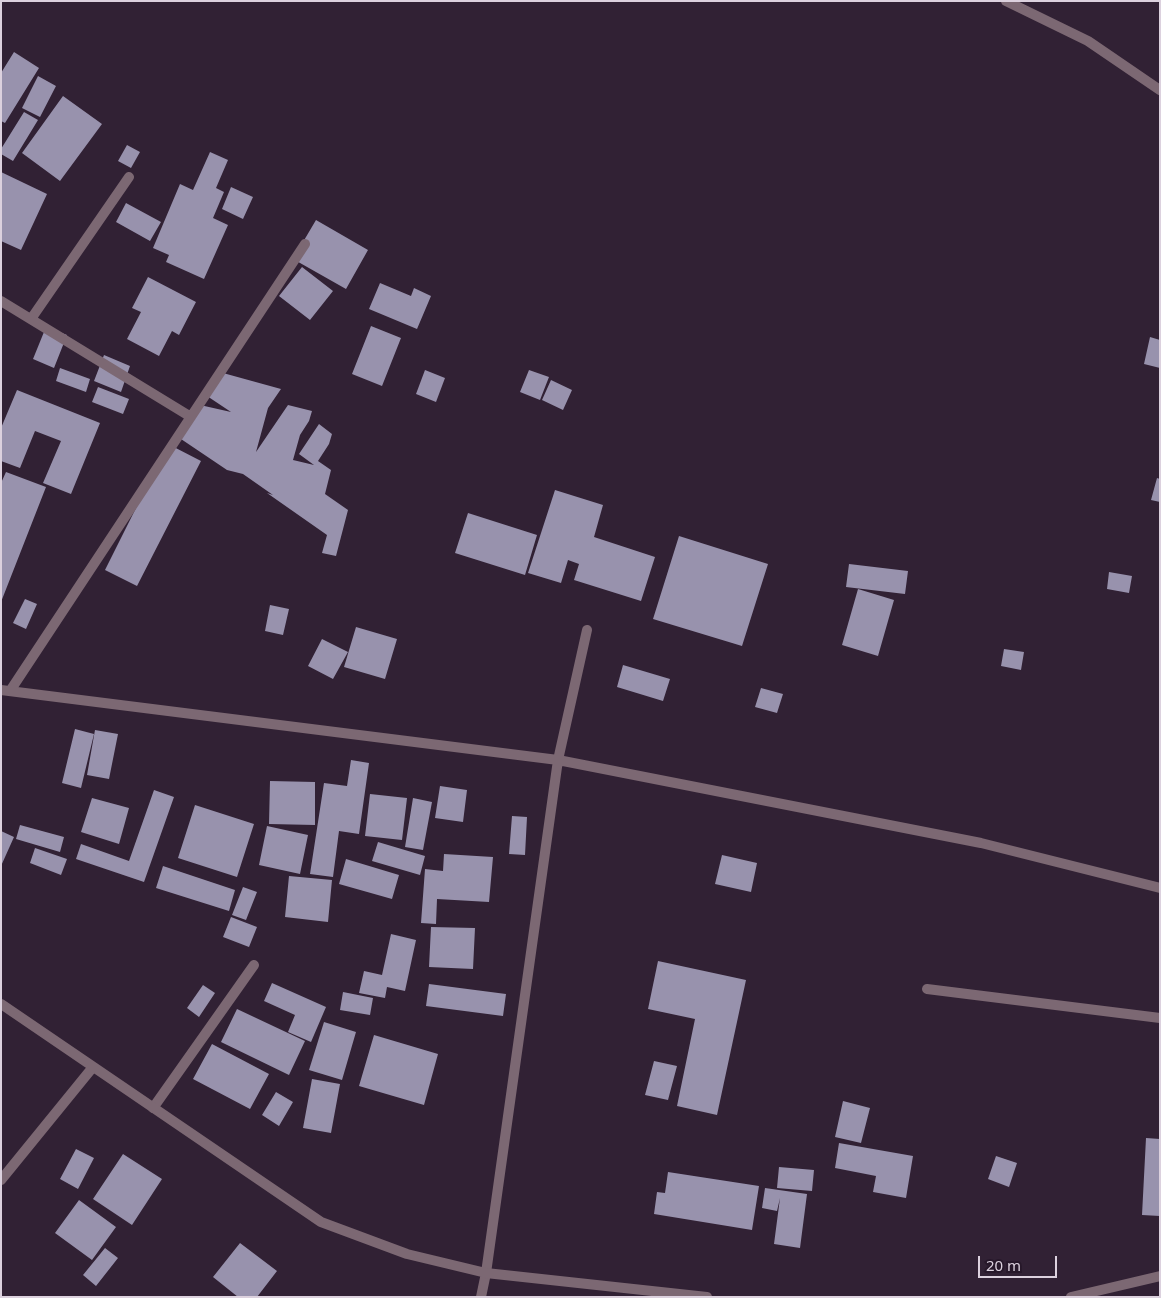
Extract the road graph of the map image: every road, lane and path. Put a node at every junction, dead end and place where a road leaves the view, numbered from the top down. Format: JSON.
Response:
{"nodes":[{"id":1,"x":1006,"y":1,"type":"edge"},
{"id":2,"x":1160,"y":90,"type":"edge"},
{"id":3,"x":129,"y":178,"type":"dead end"},
{"id":4,"x":305,"y":244,"type":"dead end"},
{"id":5,"x":1,"y":301,"type":"edge"},
{"id":6,"x":31,"y":319,"type":"junction"},
{"id":7,"x":191,"y":417,"type":"junction"},
{"id":8,"x":587,"y":630,"type":"dead end"},
{"id":9,"x":6,"y":690,"type":"edge"},
{"id":10,"x":558,"y":760,"type":"junction"},
{"id":11,"x":1160,"y":888,"type":"edge"},
{"id":12,"x":254,"y":965,"type":"dead end"},
{"id":13,"x":927,"y":990,"type":"dead end"},
{"id":14,"x":1,"y":1004,"type":"edge"},
{"id":15,"x":1160,"y":1018,"type":"edge"},
{"id":16,"x":93,"y":1067,"type":"junction"},
{"id":17,"x":153,"y":1108,"type":"junction"},
{"id":18,"x":1,"y":1180,"type":"edge"},
{"id":19,"x":486,"y":1273,"type":"junction"},
{"id":20,"x":1160,"y":1276,"type":"edge"},
{"id":21,"x":481,"y":1297,"type":"edge"},
{"id":22,"x":708,"y":1297,"type":"edge"},
{"id":23,"x":1071,"y":1297,"type":"edge"}],
"edges":[{"from":1,"to":2,"type":"street"},
{"from":3,"to":6,"type":"street"},
{"from":4,"to":7,"type":"street"},
{"from":5,"to":6,"type":"street"},
{"from":6,"to":7,"type":"street"},
{"from":7,"to":9,"type":"street"},
{"from":8,"to":10,"type":"street"},
{"from":9,"to":10,"type":"street"},
{"from":10,"to":11,"type":"street"},
{"from":10,"to":19,"type":"street"},
{"from":12,"to":17,"type":"street"},
{"from":13,"to":15,"type":"street"},
{"from":14,"to":16,"type":"street"},
{"from":16,"to":17,"type":"street"},
{"from":16,"to":18,"type":"street"},
{"from":17,"to":19,"type":"street"},
{"from":19,"to":21,"type":"street"},
{"from":19,"to":22,"type":"street"},
{"from":20,"to":23,"type":"street"}]}
